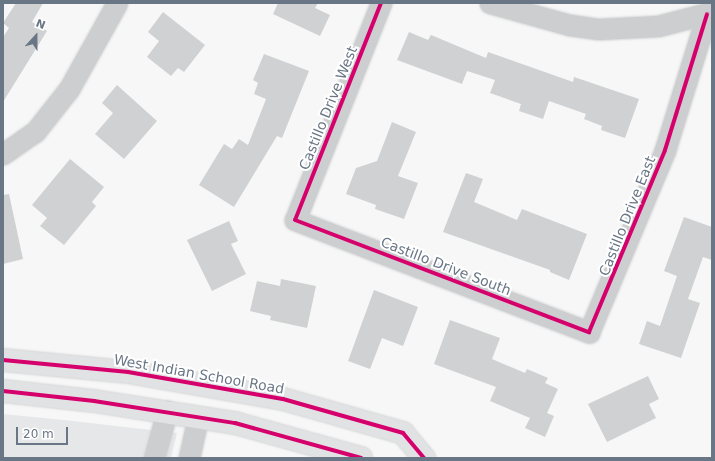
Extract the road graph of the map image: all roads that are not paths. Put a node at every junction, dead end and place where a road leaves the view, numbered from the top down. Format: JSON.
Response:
{"nodes":[{"id":1,"x":117,"y":3,"type":"edge"},
{"id":2,"x":381,"y":3,"type":"edge"},
{"id":3,"x":490,"y":3,"type":"edge"},
{"id":4,"x":709,"y":13,"type":"edge"},
{"id":5,"x":3,"y":154,"type":"edge"},
{"id":6,"x":295,"y":220,"type":"joint"},
{"id":7,"x":589,"y":332,"type":"joint"},
{"id":8,"x":3,"y":360,"type":"edge"},
{"id":9,"x":3,"y":391,"type":"edge"},
{"id":10,"x":167,"y":411,"type":"junction"},
{"id":11,"x":198,"y":417,"type":"junction"},
{"id":12,"x":154,"y":458,"type":"edge"},
{"id":13,"x":189,"y":458,"type":"edge"},
{"id":14,"x":361,"y":458,"type":"edge"},
{"id":15,"x":424,"y":458,"type":"edge"}],
"edges":[{"from":1,"to":5,"type":"street"},
{"from":2,"to":6,"type":"street","name":"Castillo Drive West"},
{"from":3,"to":4,"type":"street"},
{"from":4,"to":7,"type":"street","name":"Castillo Drive East"},
{"from":6,"to":7,"type":"street","name":"Castillo Drive South"},
{"from":8,"to":15,"type":"main road","name":"West Indian School Road"},
{"from":9,"to":10,"type":"main road"},
{"from":10,"to":11,"type":"main road"},
{"from":10,"to":12,"type":"street"},
{"from":11,"to":13,"type":"street"},
{"from":11,"to":14,"type":"main road"}]}
